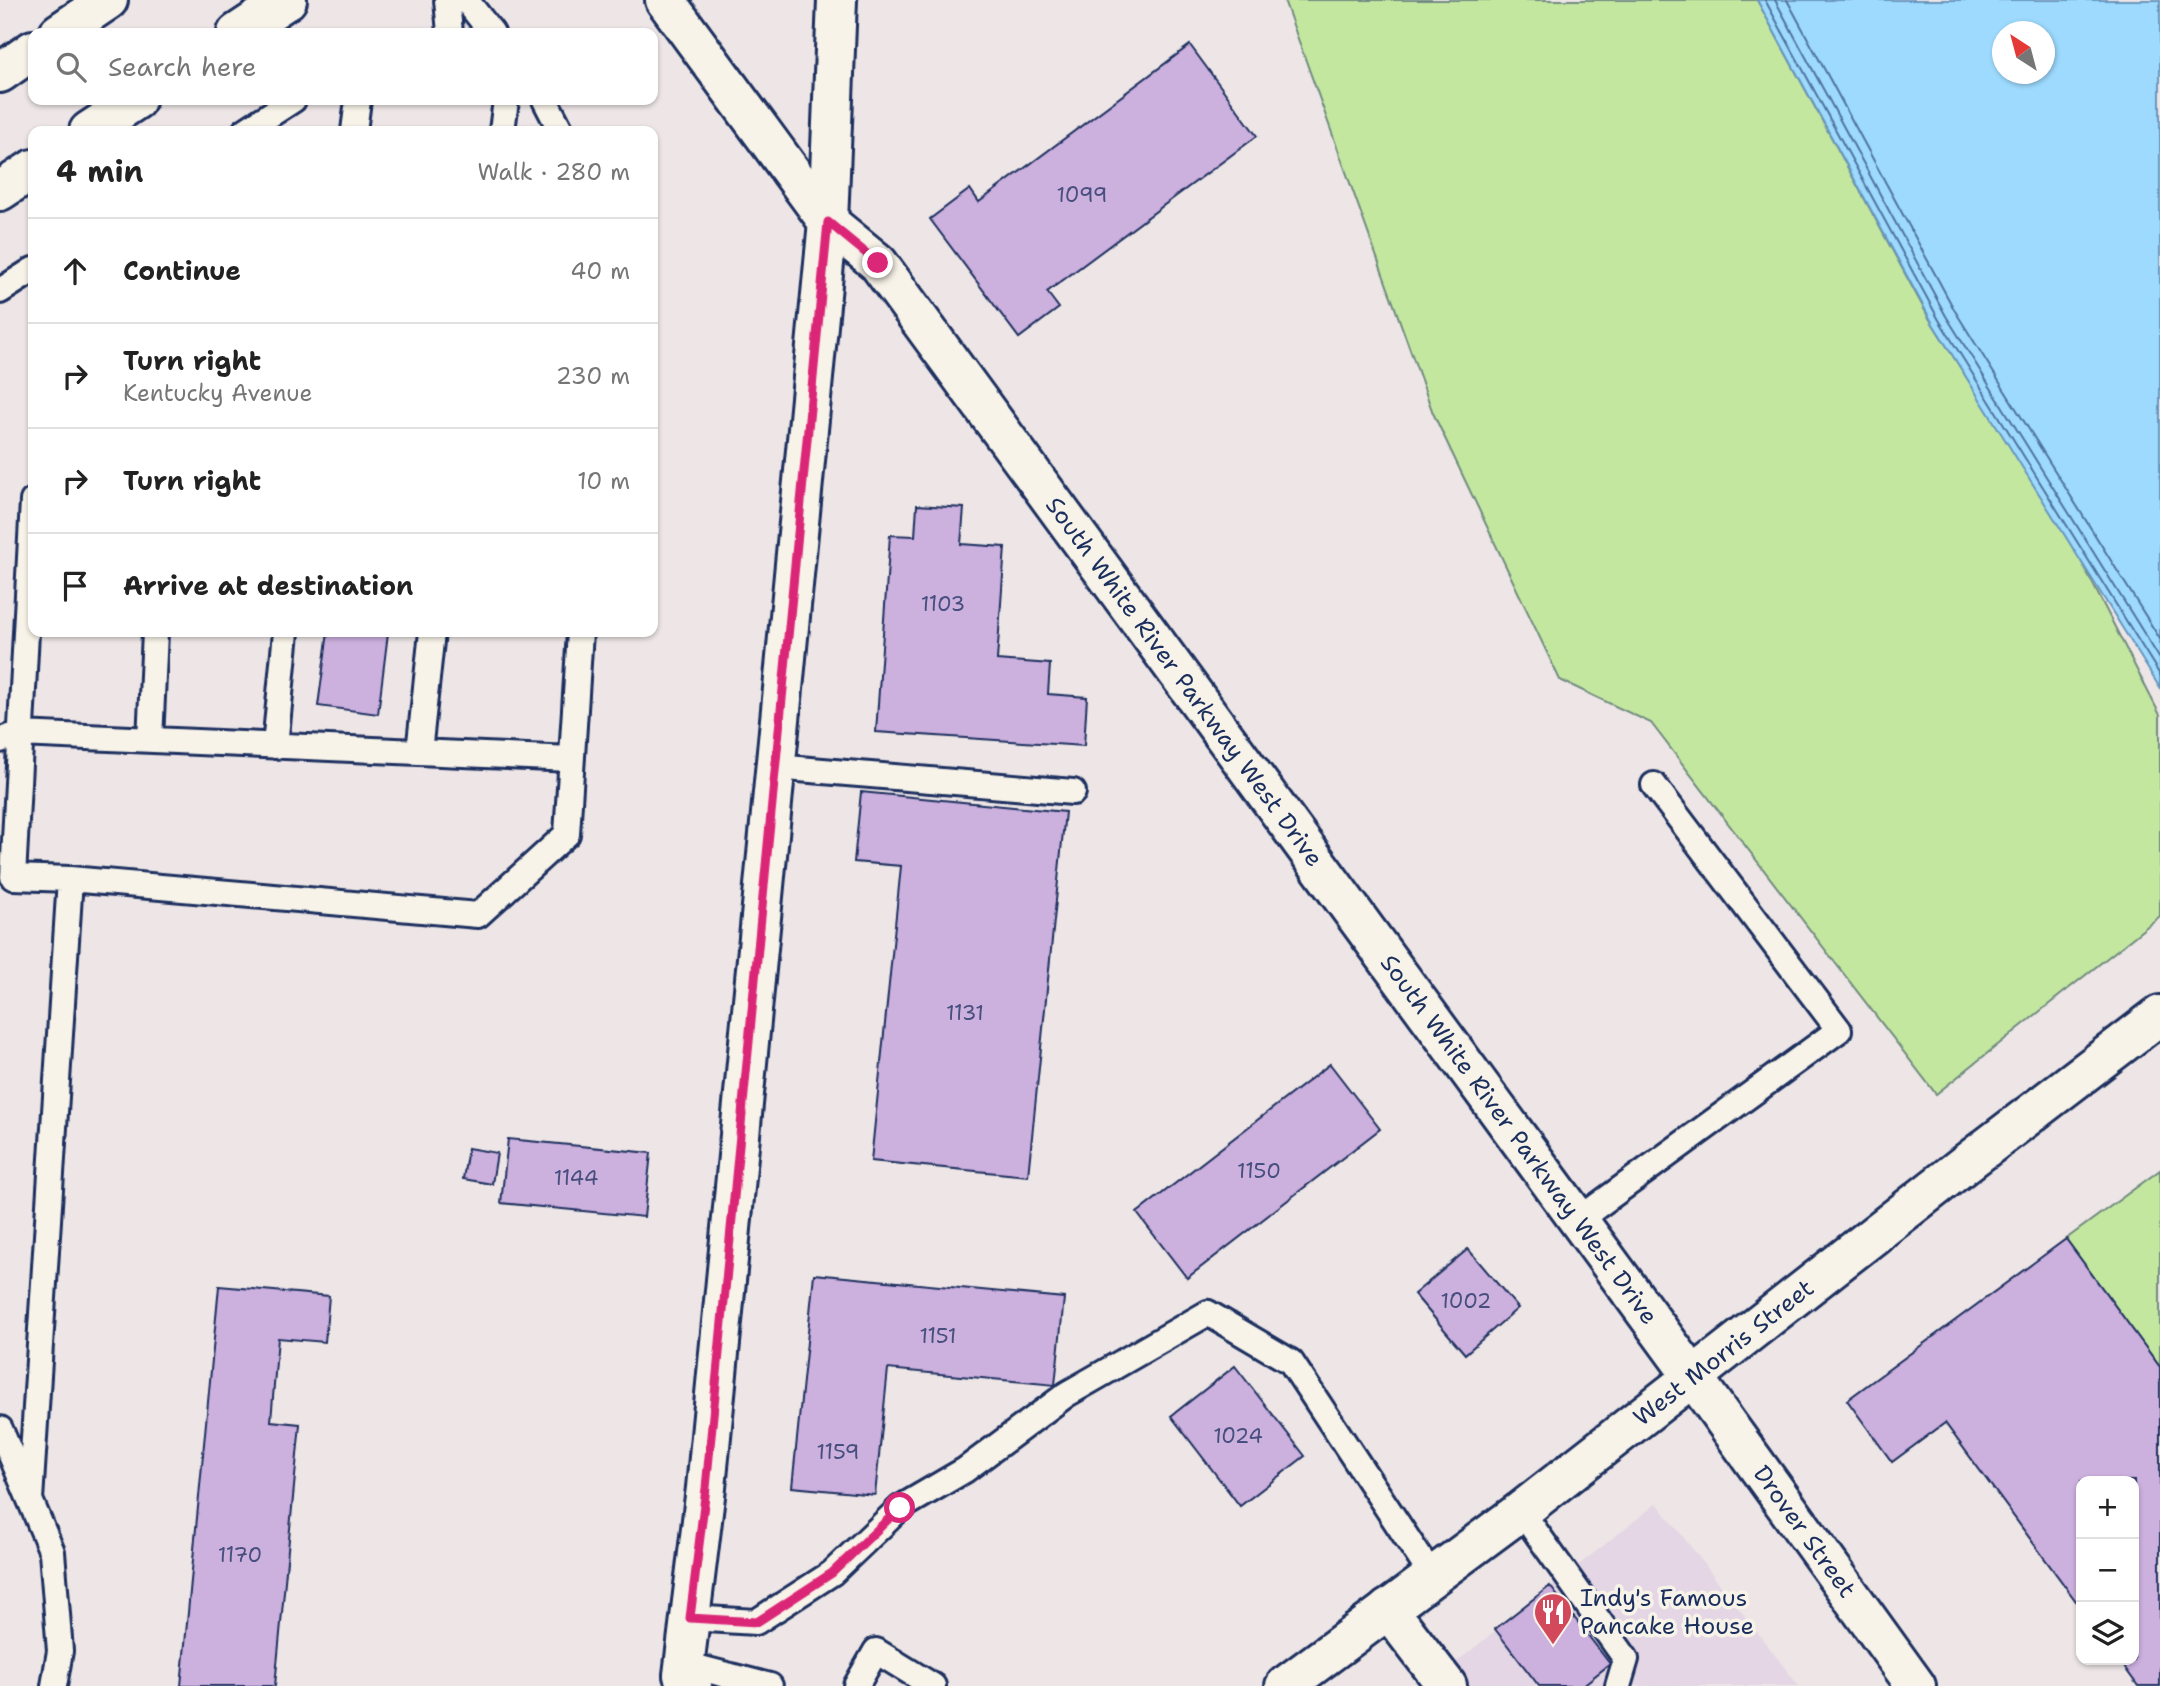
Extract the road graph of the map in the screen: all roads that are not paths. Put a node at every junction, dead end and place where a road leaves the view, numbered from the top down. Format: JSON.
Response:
{"nodes":[{"id":1,"x":108,"y":0,"type":"edge"},
{"id":2,"x":287,"y":0,"type":"edge"},
{"id":3,"x":447,"y":0,"type":"edge"},
{"id":4,"x":466,"y":0,"type":"edge"},
{"id":5,"x":665,"y":0,"type":"edge"},
{"id":6,"x":837,"y":0,"type":"edge"},
{"id":7,"x":66,"y":28,"type":"edge"},
{"id":8,"x":245,"y":28,"type":"edge"},
{"id":9,"x":450,"y":28,"type":"edge"},
{"id":10,"x":488,"y":28,"type":"edge"},
{"id":11,"x":28,"y":53,"type":"edge"},
{"id":12,"x":0,"y":73,"type":"edge"},
{"id":13,"x":128,"y":105,"type":"edge"},
{"id":14,"x":285,"y":105,"type":"edge"},
{"id":15,"x":357,"y":105,"type":"edge"},
{"id":16,"x":505,"y":105,"type":"edge"},
{"id":17,"x":548,"y":105,"type":"edge"},
{"id":18,"x":97,"y":126,"type":"edge"},
{"id":19,"x":253,"y":126,"type":"edge"},
{"id":20,"x":355,"y":126,"type":"edge"},
{"id":21,"x":503,"y":126,"type":"edge"},
{"id":22,"x":558,"y":126,"type":"edge"},
{"id":23,"x":28,"y":172,"type":"edge"},
{"id":24,"x":0,"y":191,"type":"edge"},
{"id":25,"x":828,"y":222,"type":"junction"},
{"id":26,"x":28,"y":273,"type":"edge"},
{"id":27,"x":0,"y":291,"type":"edge"},
{"id":28,"x":28,"y":552,"type":"edge"},
{"id":29,"x":155,"y":637,"type":"edge"},
{"id":30,"x":286,"y":637,"type":"edge"},
{"id":31,"x":431,"y":637,"type":"edge"},
{"id":32,"x":580,"y":637,"type":"edge"},
{"id":33,"x":10,"y":737,"type":"edge"},
{"id":34,"x":150,"y":740,"type":"junction"},
{"id":35,"x":275,"y":746,"type":"junction"},
{"id":36,"x":419,"y":752,"type":"junction"},
{"id":37,"x":571,"y":759,"type":"junction"},
{"id":38,"x":775,"y":767,"type":"junction"},
{"id":39,"x":1654,"y":785,"type":"dead end"},
{"id":40,"x":1073,"y":792,"type":"dead end"},
{"id":41,"x":70,"y":879,"type":"junction"},
{"id":42,"x":2160,"y":1016,"type":"edge"},
{"id":43,"x":1578,"y":1220,"type":"junction"},
{"id":44,"x":1693,"y":1377,"type":"junction"},
{"id":45,"x":0,"y":1429,"type":"edge"},
{"id":46,"x":30,"y":1500,"type":"junction"},
{"id":47,"x":1521,"y":1511,"type":"junction"},
{"id":48,"x":1432,"y":1576,"type":"junction"},
{"id":49,"x":1388,"y":1609,"type":"junction"},
{"id":50,"x":690,"y":1618,"type":"junction"},
{"id":51,"x":682,"y":1678,"type":"edge"},
{"id":52,"x":54,"y":1686,"type":"edge"},
{"id":53,"x":770,"y":1686,"type":"edge"},
{"id":54,"x":856,"y":1686,"type":"edge"},
{"id":55,"x":933,"y":1686,"type":"edge"},
{"id":56,"x":1286,"y":1686,"type":"edge"},
{"id":57,"x":1447,"y":1686,"type":"edge"},
{"id":58,"x":1618,"y":1686,"type":"edge"},
{"id":59,"x":1916,"y":1686,"type":"edge"}],
"edges":[{"from":1,"to":7,"type":"main road"},
{"from":2,"to":8,"type":"main road"},
{"from":3,"to":9,"type":"lane"},
{"from":4,"to":10,"type":"lane"},
{"from":5,"to":25,"type":"main road","name":"South White River Parkway West Drive"},
{"from":6,"to":25,"type":"main road"},
{"from":11,"to":12,"type":"main road"},
{"from":13,"to":18,"type":"main road"},
{"from":14,"to":19,"type":"lane"},
{"from":15,"to":20,"type":"lane"},
{"from":16,"to":21,"type":"lane"},
{"from":17,"to":22,"type":"lane"},
{"from":23,"to":24,"type":"main road"},
{"from":25,"to":38,"type":"main road"},
{"from":25,"to":43,"type":"main road","name":"South White River Parkway West Drive"},
{"from":26,"to":27,"type":"lane"},
{"from":28,"to":33,"type":"lane"},
{"from":29,"to":34,"type":"lane"},
{"from":30,"to":35,"type":"lane"},
{"from":31,"to":36,"type":"lane"},
{"from":32,"to":37,"type":"lane"},
{"from":33,"to":34,"type":"lane"},
{"from":33,"to":41,"type":"lane"},
{"from":34,"to":35,"type":"lane"},
{"from":35,"to":36,"type":"lane"},
{"from":36,"to":37,"type":"lane"},
{"from":37,"to":41,"type":"lane"},
{"from":38,"to":40,"type":"lane"},
{"from":38,"to":50,"type":"main road"},
{"from":39,"to":43,"type":"lane"},
{"from":41,"to":46,"type":"lane"},
{"from":42,"to":44,"type":"main road","name":"West Morris Street"},
{"from":43,"to":44,"type":"main road","name":"South White River Parkway West Drive"},
{"from":44,"to":47,"type":"main road","name":"West Morris Street"},
{"from":44,"to":59,"type":"main road","name":"Drover Street"},
{"from":45,"to":46,"type":"lane"},
{"from":46,"to":52,"type":"lane"},
{"from":47,"to":48,"type":"main road","name":"West Morris Street"},
{"from":47,"to":58,"type":"lane"},
{"from":48,"to":49,"type":"main road","name":"West Morris Street"},
{"from":48,"to":50,"type":"lane"},
{"from":49,"to":56,"type":"main road","name":"West Morris Street"},
{"from":49,"to":57,"type":"main road"},
{"from":50,"to":51,"type":"main road"},
{"from":51,"to":53,"type":"lane"},
{"from":54,"to":55,"type":"lane"}]}
